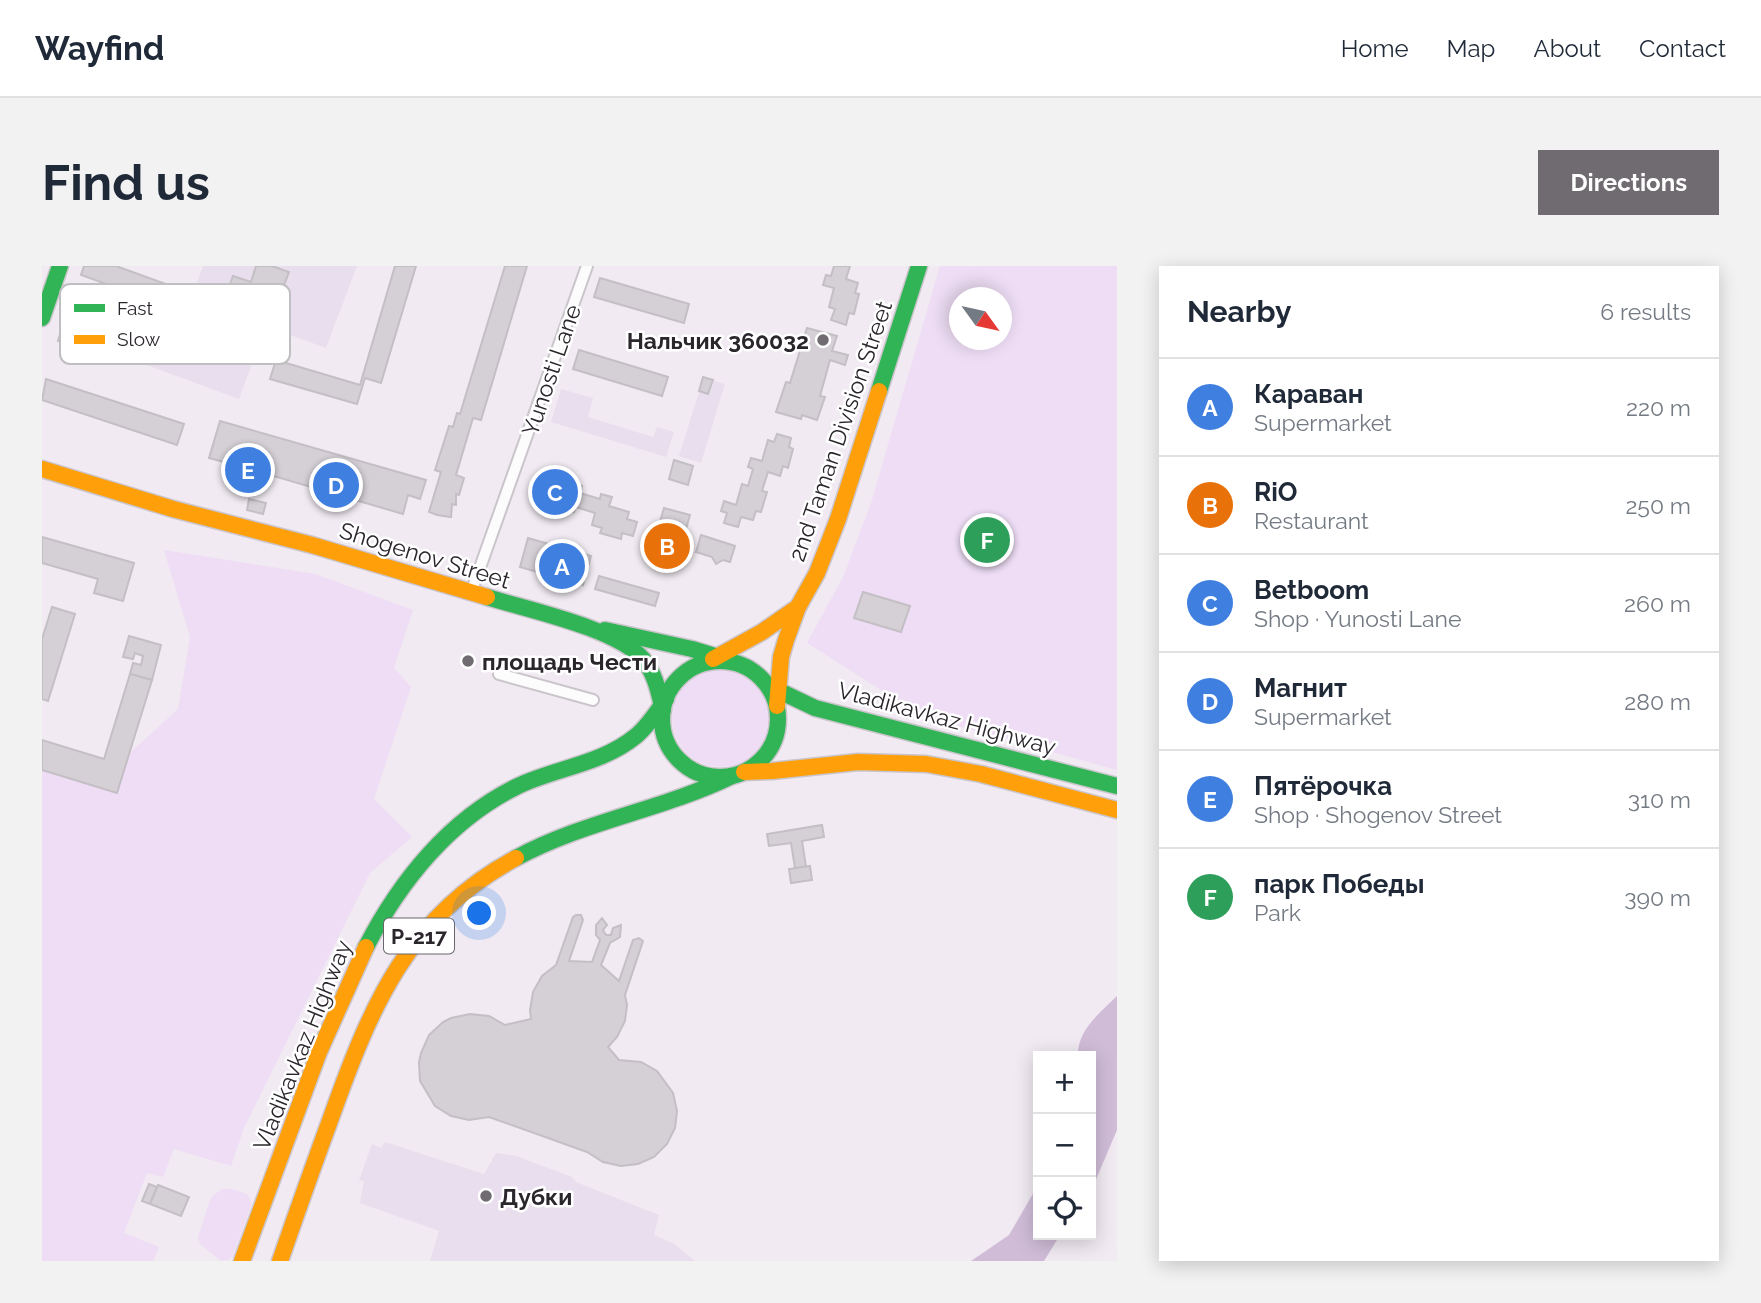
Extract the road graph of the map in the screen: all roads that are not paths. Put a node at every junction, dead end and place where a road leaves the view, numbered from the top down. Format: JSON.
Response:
{"nodes":[{"id":1,"x":60,"y":266,"type":"edge"},
{"id":2,"x":587,"y":266,"type":"edge"},
{"id":3,"x":919,"y":266,"type":"edge"},
{"id":4,"x":42,"y":317,"type":"edge"},
{"id":5,"x":42,"y":469,"type":"edge"},
{"id":6,"x":471,"y":593,"type":"junction"},
{"id":7,"x":798,"y":607,"type":"junction"},
{"id":8,"x":592,"y":629,"type":"junction"},
{"id":9,"x":719,"y":660,"type":"junction"},
{"id":10,"x":500,"y":672,"type":"dead end"},
{"id":11,"x":775,"y":695,"type":"junction"},
{"id":12,"x":594,"y":697,"type":"dead end"},
{"id":13,"x":663,"y":705,"type":"junction"},
{"id":14,"x":738,"y":774,"type":"junction"},
{"id":15,"x":1117,"y":786,"type":"edge"},
{"id":16,"x":1117,"y":810,"type":"edge"},
{"id":17,"x":242,"y":1261,"type":"edge"},
{"id":18,"x":279,"y":1261,"type":"edge"}],
"edges":[{"from":1,"to":4,"type":"main road"},
{"from":2,"to":6,"type":"street","name":"Yunosti Lane"},
{"from":3,"to":7,"type":"main road","name":"2nd Taman Division Street"},
{"from":5,"to":6,"type":"main road","name":"Shogenov Street"},
{"from":6,"to":8,"type":"main road","name":"Shogenov Street"},
{"from":7,"to":9,"type":"main road"},
{"from":7,"to":11,"type":"main road","name":"2nd Taman Division Street"},
{"from":8,"to":9,"type":"main road"},
{"from":8,"to":13,"type":"main road"},
{"from":9,"to":11,"type":"main road"},
{"from":9,"to":13,"type":"main road","number":"Р-217"},
{"from":10,"to":12,"type":"street"},
{"from":11,"to":14,"type":"main road","number":"Р-217"},
{"from":11,"to":15,"type":"main road","name":"Vladikavkaz Highway"},
{"from":13,"to":14,"type":"main road","number":"Р-217"},
{"from":13,"to":17,"type":"main road","name":"Vladikavkaz Highway","number":"Р-217"},
{"from":14,"to":16,"type":"main road","name":"Vladikavkaz Highway","number":"Р-217"},
{"from":14,"to":18,"type":"main road","name":"Vladikavkaz Highway","number":"Р-217"}]}
